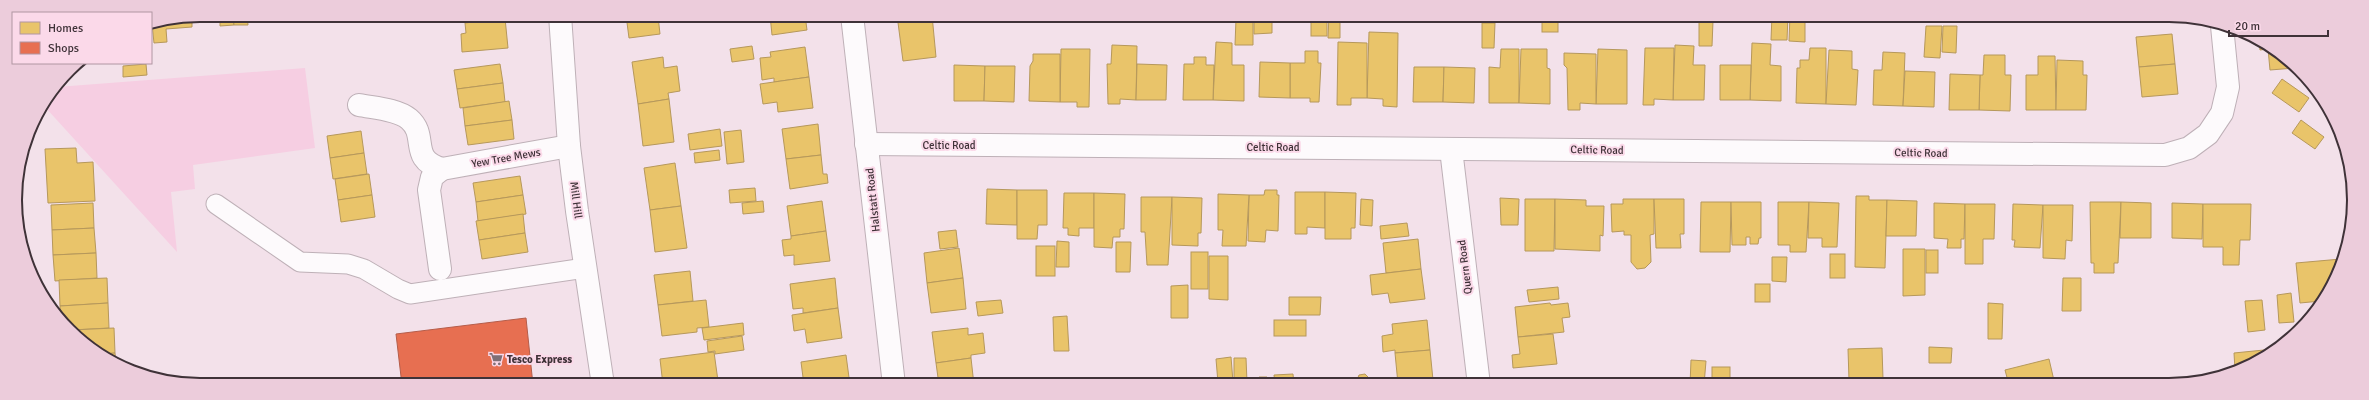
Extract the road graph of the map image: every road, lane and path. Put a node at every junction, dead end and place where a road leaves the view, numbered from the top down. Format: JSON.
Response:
{"nodes":[{"id":1,"x":560,"y":22,"type":"edge"},
{"id":2,"x":853,"y":22,"type":"edge"},
{"id":3,"x":2222,"y":30,"type":"edge"},
{"id":4,"x":359,"y":105,"type":"dead end"},
{"id":5,"x":866,"y":144,"type":"junction"},
{"id":6,"x":569,"y":146,"type":"junction"},
{"id":7,"x":1451,"y":149,"type":"junction"},
{"id":8,"x":442,"y":169,"type":"junction"},
{"id":9,"x":216,"y":204,"type":"dead end"},
{"id":10,"x":585,"y":268,"type":"junction"},
{"id":11,"x":440,"y":269,"type":"dead end"},
{"id":12,"x":602,"y":378,"type":"edge"},
{"id":13,"x":893,"y":378,"type":"edge"},
{"id":14,"x":1478,"y":378,"type":"edge"}],
"edges":[{"from":1,"to":6,"type":"street","name":"Mill Hill"},
{"from":2,"to":5,"type":"street","name":"Halstatt Road"},
{"from":3,"to":7,"type":"street","name":"Celtic Road"},
{"from":4,"to":8,"type":"street"},
{"from":5,"to":7,"type":"street","name":"Celtic Road"},
{"from":5,"to":13,"type":"street","name":"Halstatt Road"},
{"from":6,"to":8,"type":"street","name":"Yew Tree Mews"},
{"from":6,"to":10,"type":"street","name":"Mill Hill"},
{"from":7,"to":14,"type":"street","name":"Quern Road"},
{"from":8,"to":11,"type":"street"},
{"from":9,"to":10,"type":"lane"},
{"from":10,"to":12,"type":"street","name":"Mill Hill"}]}
